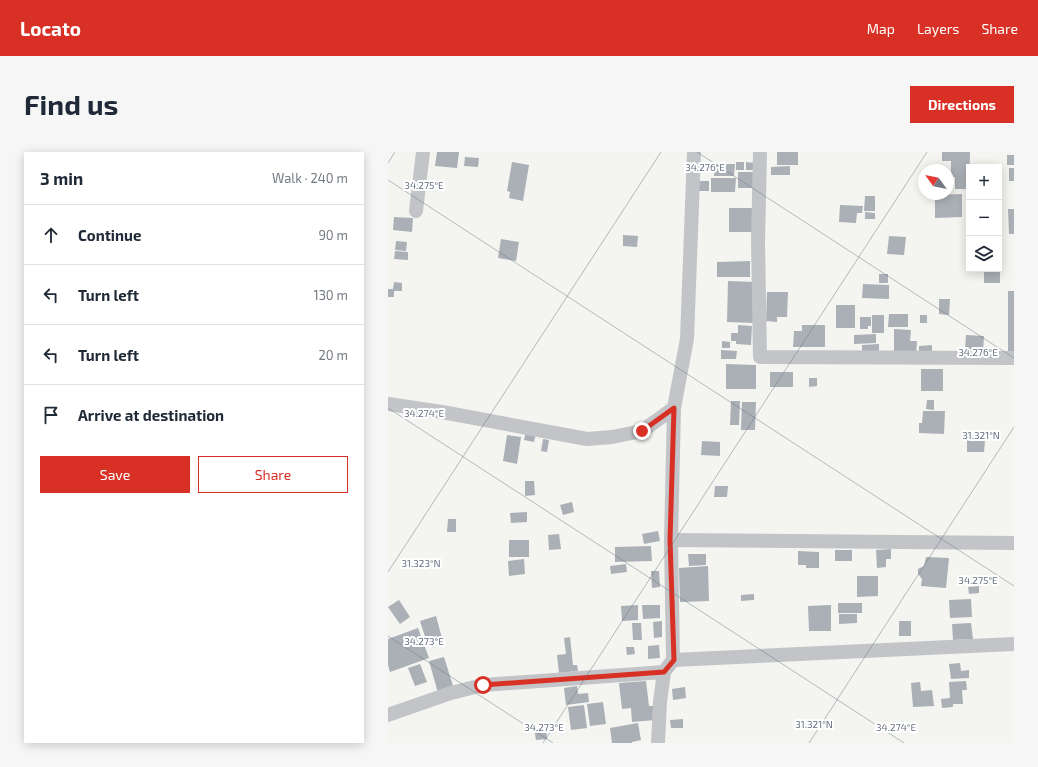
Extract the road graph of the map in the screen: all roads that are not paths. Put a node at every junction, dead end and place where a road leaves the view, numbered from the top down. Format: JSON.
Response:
{"nodes":[{"id":1,"x":423,"y":152,"type":"edge"},
{"id":2,"x":694,"y":152,"type":"edge"},
{"id":3,"x":760,"y":152,"type":"edge"},
{"id":4,"x":416,"y":211,"type":"dead end"},
{"id":5,"x":1014,"y":358,"type":"edge"},
{"id":6,"x":388,"y":404,"type":"edge"},
{"id":7,"x":674,"y":408,"type":"junction"},
{"id":8,"x":670,"y":540,"type":"junction"},
{"id":9,"x":1014,"y":543,"type":"edge"},
{"id":10,"x":1014,"y":644,"type":"edge"},
{"id":11,"x":674,"y":660,"type":"junction"},
{"id":12,"x":664,"y":672,"type":"junction"},
{"id":13,"x":388,"y":715,"type":"edge"},
{"id":14,"x":658,"y":743,"type":"edge"}],
"edges":[{"from":1,"to":4,"type":"street"},
{"from":2,"to":7,"type":"street"},
{"from":3,"to":5,"type":"street"},
{"from":6,"to":7,"type":"street"},
{"from":7,"to":8,"type":"street"},
{"from":8,"to":9,"type":"street"},
{"from":8,"to":11,"type":"street"},
{"from":10,"to":11,"type":"street"},
{"from":11,"to":12,"type":"street"},
{"from":12,"to":13,"type":"street"},
{"from":12,"to":14,"type":"street"}]}
